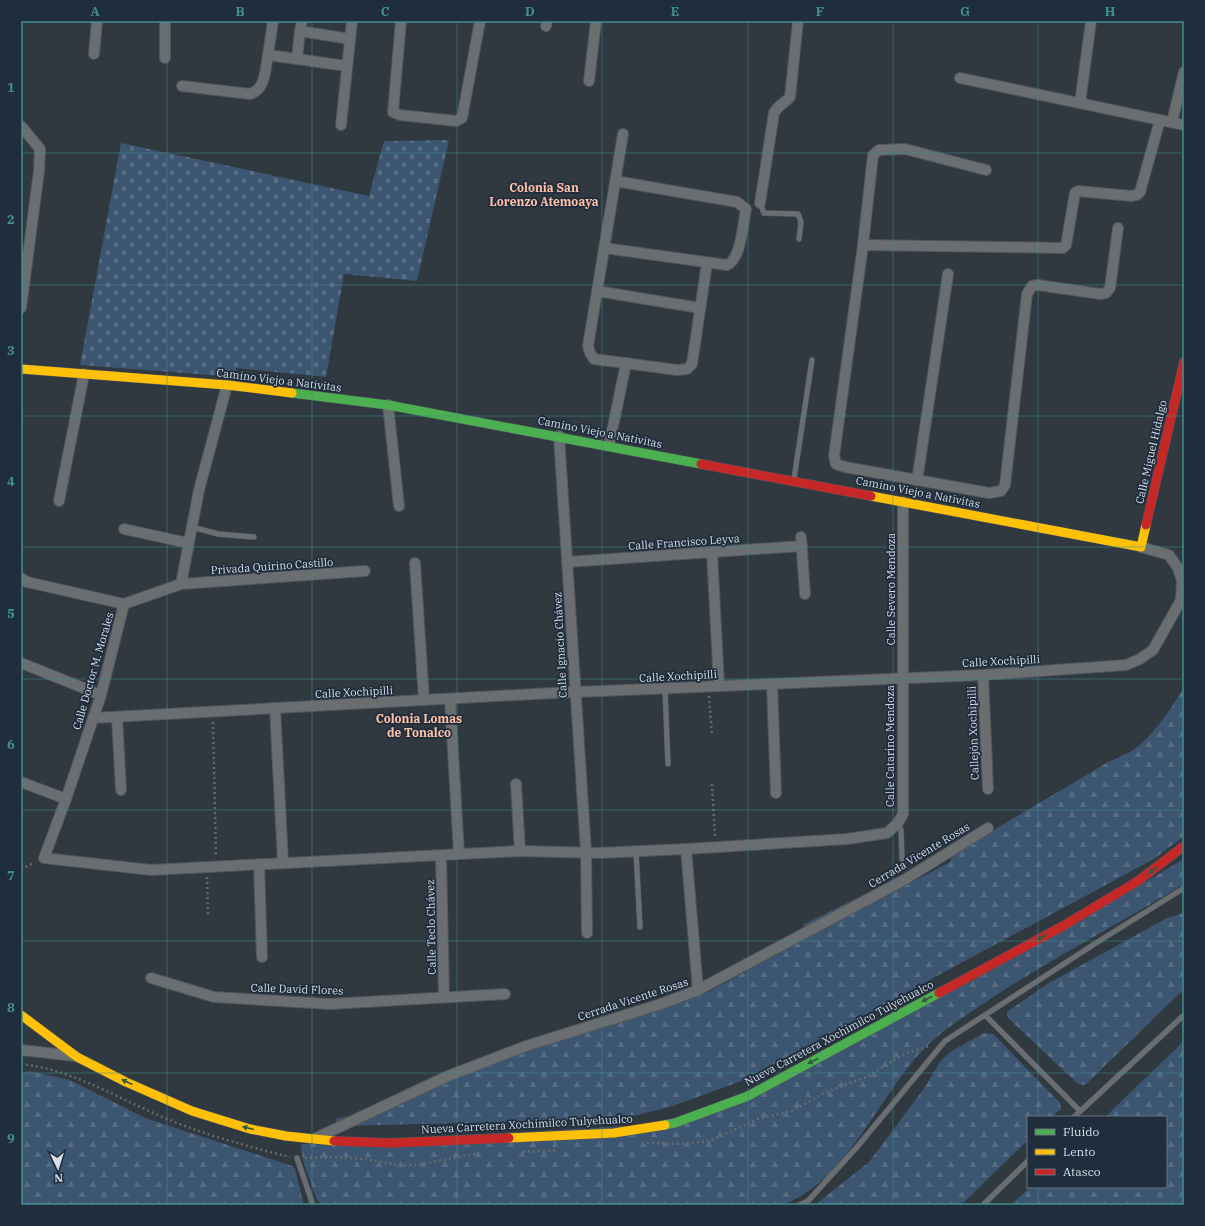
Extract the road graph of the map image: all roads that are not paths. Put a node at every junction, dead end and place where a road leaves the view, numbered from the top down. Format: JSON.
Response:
{"nodes":[{"id":1,"x":97,"y":21,"type":"edge"},
{"id":2,"x":166,"y":21,"type":"edge"},
{"id":3,"x":273,"y":21,"type":"edge"},
{"id":4,"x":352,"y":21,"type":"edge"},
{"id":5,"x":401,"y":21,"type":"edge"},
{"id":6,"x":480,"y":21,"type":"edge"},
{"id":7,"x":596,"y":21,"type":"edge"},
{"id":8,"x":798,"y":21,"type":"edge"},
{"id":9,"x":1090,"y":21,"type":"edge"},
{"id":10,"x":301,"y":26,"type":"edge"},
{"id":11,"x":350,"y":39,"type":"junction"},
{"id":12,"x":94,"y":54,"type":"dead end"},
{"id":13,"x":268,"y":55,"type":"junction"},
{"id":14,"x":165,"y":58,"type":"dead end"},
{"id":15,"x":297,"y":59,"type":"junction"},
{"id":16,"x":347,"y":66,"type":"junction"},
{"id":17,"x":1184,"y":72,"type":"edge"},
{"id":18,"x":960,"y":78,"type":"dead end"},
{"id":19,"x":589,"y":81,"type":"dead end"},
{"id":20,"x":182,"y":86,"type":"dead end"},
{"id":21,"x":1080,"y":103,"type":"junction"},
{"id":22,"x":1160,"y":120,"type":"junction"},
{"id":23,"x":1172,"y":122,"type":"junction"},
{"id":24,"x":341,"y":125,"type":"dead end"},
{"id":25,"x":1184,"y":125,"type":"edge"},
{"id":26,"x":21,"y":126,"type":"edge"},
{"id":27,"x":623,"y":134,"type":"dead end"},
{"id":28,"x":986,"y":170,"type":"dead end"},
{"id":29,"x":615,"y":181,"type":"junction"},
{"id":30,"x":760,"y":203,"type":"joint"},
{"id":31,"x":1118,"y":228,"type":"dead end"},
{"id":32,"x":799,"y":239,"type":"dead end"},
{"id":33,"x":863,"y":246,"type":"junction"},
{"id":34,"x":604,"y":248,"type":"junction"},
{"id":35,"x":707,"y":263,"type":"junction"},
{"id":36,"x":948,"y":274,"type":"dead end"},
{"id":37,"x":596,"y":291,"type":"junction"},
{"id":38,"x":21,"y":308,"type":"edge"},
{"id":39,"x":700,"y":308,"type":"junction"},
{"id":40,"x":812,"y":360,"type":"dead end"},
{"id":41,"x":1184,"y":362,"type":"edge"},
{"id":42,"x":626,"y":363,"type":"junction"},
{"id":43,"x":21,"y":369,"type":"edge"},
{"id":44,"x":84,"y":374,"type":"junction"},
{"id":45,"x":227,"y":385,"type":"junction"},
{"id":46,"x":388,"y":405,"type":"junction"},
{"id":47,"x":559,"y":436,"type":"junction"},
{"id":48,"x":609,"y":446,"type":"junction"},
{"id":49,"x":794,"y":481,"type":"junction"},
{"id":50,"x":917,"y":481,"type":"junction"},
{"id":51,"x":59,"y":501,"type":"dead end"},
{"id":52,"x":903,"y":502,"type":"junction"},
{"id":53,"x":399,"y":506,"type":"dead end"},
{"id":54,"x":192,"y":527,"type":"junction"},
{"id":55,"x":124,"y":529,"type":"dead end"},
{"id":56,"x":254,"y":537,"type":"dead end"},
{"id":57,"x":188,"y":543,"type":"junction"},
{"id":58,"x":1141,"y":547,"type":"junction"},
{"id":59,"x":712,"y":552,"type":"junction"},
{"id":60,"x":1168,"y":555,"type":"joint"},
{"id":61,"x":567,"y":562,"type":"junction"},
{"id":62,"x":415,"y":563,"type":"dead end"},
{"id":63,"x":365,"y":571,"type":"dead end"},
{"id":64,"x":21,"y":578,"type":"edge"},
{"id":65,"x":181,"y":584,"type":"junction"},
{"id":66,"x":805,"y":594,"type":"dead end"},
{"id":67,"x":124,"y":604,"type":"junction"},
{"id":68,"x":21,"y":663,"type":"edge"},
{"id":69,"x":983,"y":675,"type":"junction"},
{"id":70,"x":902,"y":677,"type":"junction"},
{"id":71,"x":772,"y":684,"type":"junction"},
{"id":72,"x":714,"y":686,"type":"junction"},
{"id":73,"x":666,"y":688,"type":"junction"},
{"id":74,"x":574,"y":692,"type":"junction"},
{"id":75,"x":101,"y":695,"type":"junction"},
{"id":76,"x":450,"y":698,"type":"junction"},
{"id":77,"x":424,"y":700,"type":"junction"},
{"id":78,"x":275,"y":708,"type":"junction"},
{"id":79,"x":117,"y":717,"type":"junction"},
{"id":80,"x":93,"y":718,"type":"junction"},
{"id":81,"x":668,"y":764,"type":"dead end"},
{"id":82,"x":21,"y":782,"type":"edge"},
{"id":83,"x":516,"y":784,"type":"dead end"},
{"id":84,"x":988,"y":789,"type":"dead end"},
{"id":85,"x":121,"y":790,"type":"dead end"},
{"id":86,"x":776,"y":793,"type":"dead end"},
{"id":87,"x":66,"y":799,"type":"junction"},
{"id":88,"x":898,"y":823,"type":"junction"},
{"id":89,"x":988,"y":828,"type":"dead end"},
{"id":90,"x":1184,"y":846,"type":"edge"},
{"id":91,"x":686,"y":849,"type":"junction"},
{"id":92,"x":520,"y":851,"type":"junction"},
{"id":93,"x":636,"y":851,"type":"junction"},
{"id":94,"x":586,"y":852,"type":"junction"},
{"id":95,"x":459,"y":854,"type":"junction"},
{"id":96,"x":442,"y":856,"type":"junction"},
{"id":97,"x":902,"y":859,"type":"dead end"},
{"id":98,"x":282,"y":862,"type":"junction"},
{"id":99,"x":259,"y":864,"type":"junction"},
{"id":100,"x":1184,"y":888,"type":"edge"},
{"id":101,"x":640,"y":927,"type":"dead end"},
{"id":102,"x":587,"y":933,"type":"dead end"},
{"id":103,"x":262,"y":957,"type":"dead end"},
{"id":104,"x":151,"y":978,"type":"dead end"},
{"id":105,"x":698,"y":990,"type":"junction"},
{"id":106,"x":505,"y":994,"type":"dead end"},
{"id":107,"x":444,"y":997,"type":"junction"},
{"id":108,"x":985,"y":1014,"type":"junction"},
{"id":109,"x":21,"y":1015,"type":"edge"},
{"id":110,"x":1184,"y":1015,"type":"edge"},
{"id":111,"x":21,"y":1050,"type":"edge"},
{"id":112,"x":77,"y":1057,"type":"junction"},
{"id":113,"x":1080,"y":1112,"type":"junction"},
{"id":114,"x":1075,"y":1116,"type":"edge"},
{"id":115,"x":314,"y":1139,"type":"junction"},
{"id":116,"x":297,"y":1158,"type":"dead end"},
{"id":117,"x":1027,"y":1162,"type":"edge"},
{"id":118,"x":313,"y":1205,"type":"edge"},
{"id":119,"x":799,"y":1205,"type":"edge"},
{"id":120,"x":983,"y":1205,"type":"edge"}],
"edges":[{"from":1,"to":12,"type":"street"},
{"from":2,"to":14,"type":"street"},
{"from":3,"to":13,"type":"street"},
{"from":4,"to":11,"type":"street"},
{"from":5,"to":6,"type":"street"},
{"from":7,"to":19,"type":"street"},
{"from":8,"to":30,"type":"street"},
{"from":9,"to":21,"type":"street"},
{"from":10,"to":11,"type":"street"},
{"from":10,"to":15,"type":"street"},
{"from":11,"to":16,"type":"street"},
{"from":13,"to":15,"type":"street"},
{"from":13,"to":20,"type":"street"},
{"from":15,"to":16,"type":"street"},
{"from":16,"to":24,"type":"street"},
{"from":17,"to":23,"type":"street"},
{"from":18,"to":21,"type":"street"},
{"from":21,"to":22,"type":"street"},
{"from":22,"to":23,"type":"street"},
{"from":22,"to":33,"type":"street"},
{"from":23,"to":25,"type":"street"},
{"from":26,"to":38,"type":"street"},
{"from":27,"to":29,"type":"street"},
{"from":28,"to":33,"type":"street"},
{"from":29,"to":34,"type":"street"},
{"from":29,"to":35,"type":"street"},
{"from":30,"to":32,"type":"lane"},
{"from":31,"to":50,"type":"street"},
{"from":33,"to":50,"type":"street"},
{"from":34,"to":35,"type":"street"},
{"from":34,"to":37,"type":"street"},
{"from":35,"to":39,"type":"street"},
{"from":36,"to":50,"type":"street"},
{"from":37,"to":39,"type":"street"},
{"from":37,"to":42,"type":"street"},
{"from":39,"to":42,"type":"street"},
{"from":40,"to":49,"type":"lane"},
{"from":41,"to":58,"type":"street","name":"Calle Miguel Hidalgo"},
{"from":42,"to":48,"type":"street"},
{"from":43,"to":44,"type":"street","name":"Camino Viejo a Nativitas"},
{"from":44,"to":45,"type":"street","name":"Camino Viejo a Nativitas"},
{"from":44,"to":51,"type":"street"},
{"from":45,"to":46,"type":"street","name":"Camino Viejo a Nativitas"},
{"from":45,"to":54,"type":"street"},
{"from":46,"to":47,"type":"street","name":"Camino Viejo a Nativitas"},
{"from":46,"to":53,"type":"street"},
{"from":47,"to":48,"type":"street","name":"Camino Viejo a Nativitas"},
{"from":47,"to":61,"type":"street","name":"Calle Ignacio Chávez"},
{"from":48,"to":49,"type":"street","name":"Camino Viejo a Nativitas"},
{"from":49,"to":52,"type":"street","name":"Camino Viejo a Nativitas"},
{"from":52,"to":58,"type":"street","name":"Camino Viejo a Nativitas"},
{"from":52,"to":70,"type":"street","name":"Calle Severo Mendoza"},
{"from":54,"to":56,"type":"lane"},
{"from":54,"to":57,"type":"street"},
{"from":55,"to":57,"type":"street"},
{"from":57,"to":65,"type":"street"},
{"from":58,"to":60,"type":"street","name":"Camino Viejo a Nativitas"},
{"from":59,"to":61,"type":"street","name":"Calle Francisco Leyva"},
{"from":59,"to":66,"type":"street","name":"Calle Francisco Leyva"},
{"from":59,"to":72,"type":"street"},
{"from":60,"to":69,"type":"street","name":"Calle Xochipilli"},
{"from":61,"to":74,"type":"street","name":"Calle Ignacio Chávez"},
{"from":62,"to":77,"type":"street"},
{"from":63,"to":65,"type":"street","name":"Privada Quirino Castillo"},
{"from":64,"to":67,"type":"street"},
{"from":65,"to":67,"type":"street","name":"Calle Doctor M. Morales"},
{"from":67,"to":75,"type":"street","name":"Calle Doctor M. Morales"},
{"from":68,"to":75,"type":"street"},
{"from":69,"to":70,"type":"street","name":"Calle Xochipilli"},
{"from":69,"to":84,"type":"street","name":"Callejón Xochipilli"},
{"from":70,"to":71,"type":"street","name":"Calle Xochipilli"},
{"from":70,"to":88,"type":"street","name":"Calle Catarino Mendoza"},
{"from":71,"to":72,"type":"street","name":"Calle Xochipilli"},
{"from":71,"to":86,"type":"street"},
{"from":72,"to":73,"type":"street","name":"Calle Xochipilli"},
{"from":73,"to":74,"type":"street","name":"Calle Xochipilli"},
{"from":73,"to":81,"type":"lane"},
{"from":74,"to":76,"type":"street","name":"Calle Xochipilli"},
{"from":74,"to":94,"type":"street","name":"Calle Ignacio Chávez"},
{"from":75,"to":80,"type":"street","name":"Calle Doctor M. Morales"},
{"from":76,"to":77,"type":"street","name":"Calle Xochipilli"},
{"from":76,"to":95,"type":"street"},
{"from":77,"to":78,"type":"street","name":"Calle Xochipilli"},
{"from":78,"to":79,"type":"street","name":"Calle Xochipilli"},
{"from":78,"to":98,"type":"street"},
{"from":79,"to":80,"type":"street","name":"Calle Xochipilli"},
{"from":79,"to":85,"type":"street"},
{"from":80,"to":87,"type":"street","name":"Calle Doctor M. Morales"},
{"from":82,"to":87,"type":"street"},
{"from":83,"to":92,"type":"street"},
{"from":87,"to":99,"type":"street","name":"Calle Doctor M. Morales"},
{"from":88,"to":91,"type":"street","name":"Calle Catarino Mendoza"},
{"from":88,"to":97,"type":"lane"},
{"from":89,"to":105,"type":"street","name":"Cerrada Vicente Rosas"},
{"from":90,"to":115,"type":"street","name":"Nueva Carretera Xochimilco Tulyehualco","one_way":true},
{"from":91,"to":93,"type":"street"},
{"from":91,"to":105,"type":"street"},
{"from":92,"to":94,"type":"street"},
{"from":92,"to":95,"type":"street"},
{"from":93,"to":94,"type":"street"},
{"from":93,"to":101,"type":"lane"},
{"from":94,"to":102,"type":"street","name":"Calle Ignacio Chávez"},
{"from":95,"to":96,"type":"street"},
{"from":96,"to":98,"type":"street"},
{"from":96,"to":107,"type":"street","name":"Calle Teclo Chávez"},
{"from":98,"to":99,"type":"street"},
{"from":99,"to":103,"type":"street"},
{"from":100,"to":108,"type":"lane"},
{"from":104,"to":107,"type":"street","name":"Calle David Flores"},
{"from":105,"to":115,"type":"street","name":"Cerrada Vicente Rosas"},
{"from":106,"to":107,"type":"street","name":"Calle David Flores"},
{"from":108,"to":113,"type":"lane"},
{"from":108,"to":119,"type":"lane"},
{"from":109,"to":112,"type":"street","name":"Nueva Carretera Xochimilco Tulyehualco"},
{"from":110,"to":113,"type":"lane"},
{"from":111,"to":112,"type":"street"},
{"from":115,"to":112,"type":"street","name":"Nueva Carretera Xochimilco Tulyehualco","one_way":true},
{"from":113,"to":114,"type":"lane"},
{"from":116,"to":118,"type":"lane"},
{"from":117,"to":120,"type":"lane"}]}
